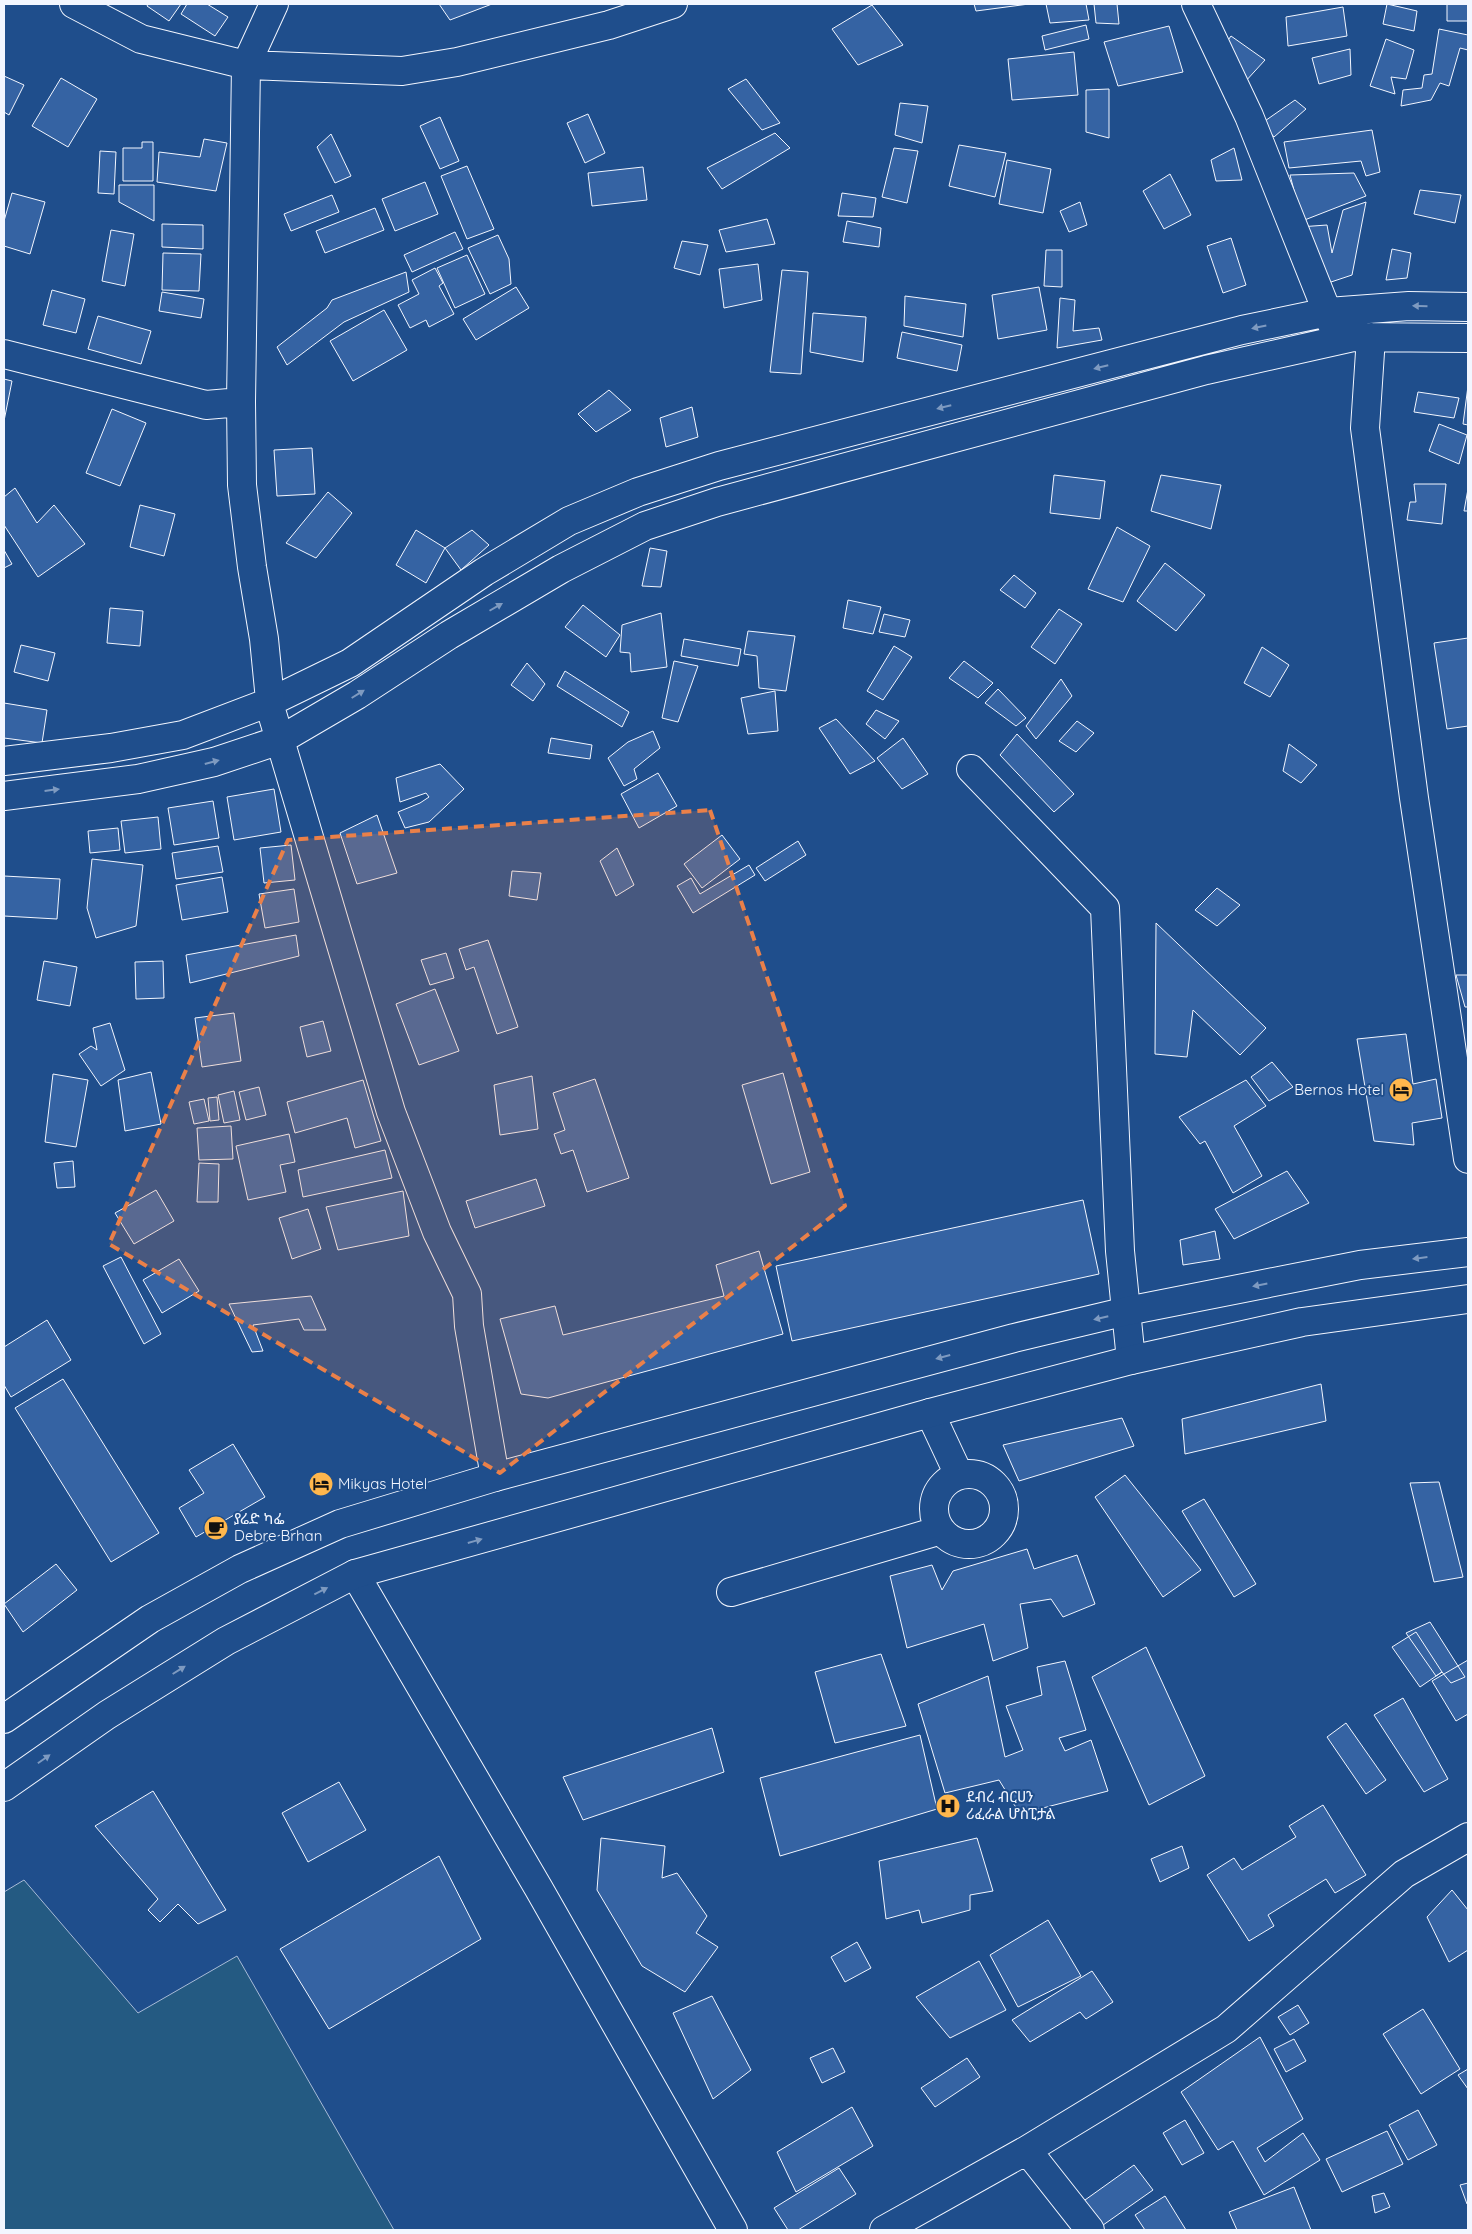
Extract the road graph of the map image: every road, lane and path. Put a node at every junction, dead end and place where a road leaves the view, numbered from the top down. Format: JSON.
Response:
{"nodes":[{"id":1,"x":74,"y":4,"type":"edge"},
{"id":2,"x":274,"y":4,"type":"edge"},
{"id":3,"x":673,"y":4,"type":"edge"},
{"id":4,"x":1196,"y":4,"type":"edge"},
{"id":5,"x":246,"y":65,"type":"junction"},
{"id":6,"x":1468,"y":307,"type":"edge"},
{"id":7,"x":1328,"y":312,"type":"junction"},
{"id":8,"x":1371,"y":337,"type":"junction"},
{"id":9,"x":1468,"y":338,"type":"edge"},
{"id":10,"x":1338,"y":340,"type":"junction"},
{"id":11,"x":4,"y":354,"type":"edge"},
{"id":12,"x":241,"y":402,"type":"junction"},
{"id":13,"x":270,"y":702,"type":"junction"},
{"id":14,"x":280,"y":740,"type":"junction"},
{"id":15,"x":4,"y":761,"type":"edge"},
{"id":16,"x":971,"y":769,"type":"dead end"},
{"id":17,"x":4,"y":796,"type":"edge"},
{"id":18,"x":1468,"y":1159,"type":"edge"},
{"id":19,"x":1468,"y":1252,"type":"edge"},
{"id":20,"x":1468,"y":1299,"type":"edge"},
{"id":21,"x":1128,"y":1311,"type":"junction"},
{"id":22,"x":1132,"y":1360,"type":"junction"},
{"id":23,"x":930,"y":1413,"type":"junction"},
{"id":24,"x":959,"y":1475,"type":"junction"},
{"id":25,"x":495,"y":1477,"type":"junction"},
{"id":26,"x":941,"y":1530,"type":"junction"},
{"id":27,"x":355,"y":1574,"type":"junction"},
{"id":28,"x":731,"y":1592,"type":"dead end"},
{"id":29,"x":4,"y":1720,"type":"edge"},
{"id":30,"x":4,"y":1787,"type":"edge"},
{"id":31,"x":1468,"y":1837,"type":"edge"},
{"id":32,"x":1027,"y":2150,"type":"junction"},
{"id":33,"x":733,"y":2230,"type":"edge"},
{"id":34,"x":884,"y":2230,"type":"edge"},
{"id":35,"x":1090,"y":2230,"type":"edge"}],
"edges":[{"from":1,"to":5,"type":"main road"},
{"from":2,"to":5,"type":"main road"},
{"from":3,"to":5,"type":"main road"},
{"from":4,"to":7,"type":"main road"},
{"from":5,"to":12,"type":"main road"},
{"from":6,"to":7,"type":"main road","one_way":true},
{"from":7,"to":10,"type":"main road"},
{"from":7,"to":13,"type":"main road","one_way":true},
{"from":8,"to":9,"type":"main road"},
{"from":8,"to":10,"type":"main road"},
{"from":8,"to":18,"type":"main road"},
{"from":14,"to":10,"type":"main road","one_way":true},
{"from":11,"to":12,"type":"main road"},
{"from":12,"to":13,"type":"main road"},
{"from":13,"to":14,"type":"main road"},
{"from":13,"to":15,"type":"main road"},
{"from":17,"to":14,"type":"main road","one_way":true},
{"from":14,"to":25,"type":"main road"},
{"from":16,"to":21,"type":"main road"},
{"from":19,"to":21,"type":"main road","one_way":true},
{"from":20,"to":22,"type":"main road"},
{"from":21,"to":22,"type":"main road"},
{"from":21,"to":25,"type":"main road","one_way":true},
{"from":22,"to":23,"type":"main road"},
{"from":23,"to":24,"type":"main road"},
{"from":27,"to":23,"type":"main road","one_way":true},
{"from":24,"to":26,"type":"main road"},
{"from":24,"to":26,"type":"main road"},
{"from":25,"to":29,"type":"main road"},
{"from":26,"to":28,"type":"main road"},
{"from":30,"to":27,"type":"main road","one_way":true},
{"from":27,"to":33,"type":"main road"},
{"from":31,"to":32,"type":"main road"},
{"from":32,"to":34,"type":"main road"},
{"from":32,"to":35,"type":"main road"}]}
